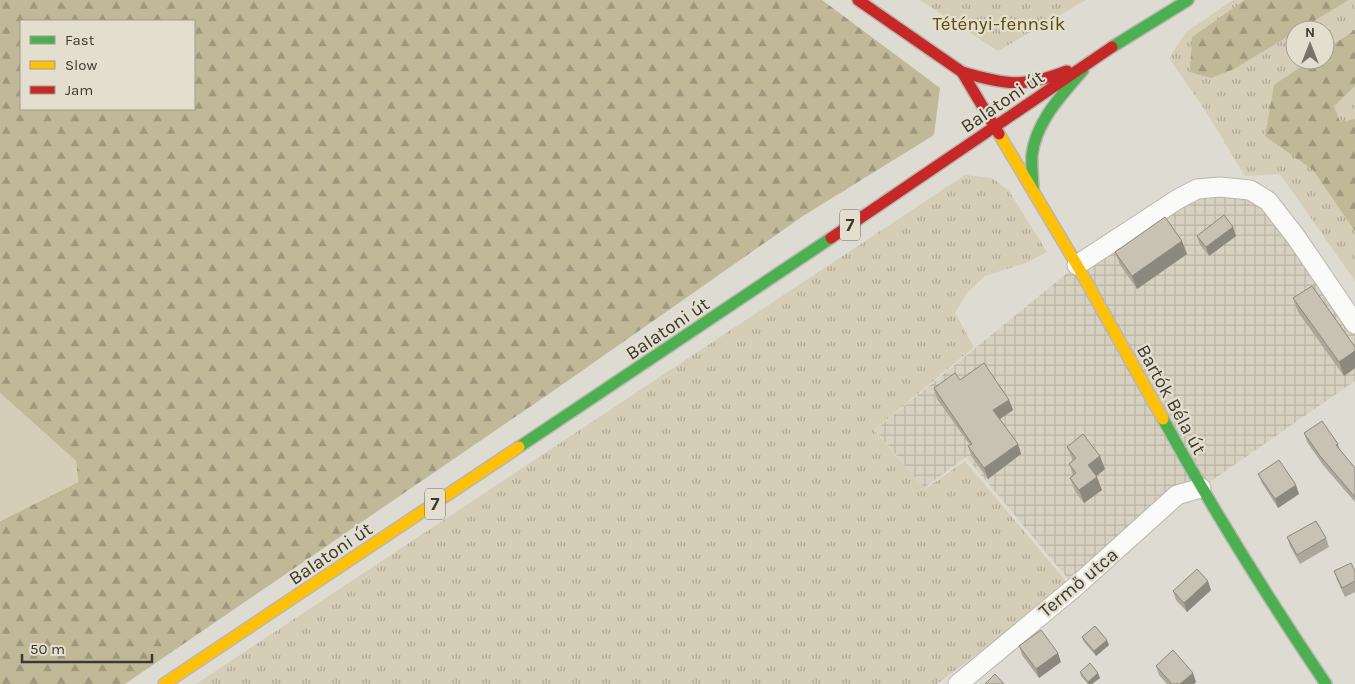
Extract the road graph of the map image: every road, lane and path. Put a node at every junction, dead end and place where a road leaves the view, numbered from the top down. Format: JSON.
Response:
{"nodes":[{"id":1,"x":858,"y":0,"type":"edge"},
{"id":2,"x":1188,"y":0,"type":"edge"},
{"id":3,"x":1090,"y":61,"type":"junction"},
{"id":4,"x":962,"y":72,"type":"junction"},
{"id":5,"x":994,"y":128,"type":"junction"},
{"id":6,"x":1033,"y":191,"type":"junction"},
{"id":7,"x":1077,"y":265,"type":"junction"},
{"id":8,"x":1355,"y":324,"type":"edge"},
{"id":9,"x":1201,"y":488,"type":"junction"},
{"id":10,"x":164,"y":684,"type":"edge"},
{"id":11,"x":958,"y":684,"type":"edge"},
{"id":12,"x":1326,"y":684,"type":"edge"}],
"edges":[{"from":1,"to":4,"type":"main road"},
{"from":2,"to":3,"type":"main road","name":"Balatoni út","number":"7"},
{"from":3,"to":4,"type":"main road"},
{"from":3,"to":5,"type":"main road","name":"Balatoni út","number":"7"},
{"from":3,"to":6,"type":"main road"},
{"from":4,"to":5,"type":"main road","name":"Bartók Béla út"},
{"from":5,"to":6,"type":"main road","name":"Bartók Béla út"},
{"from":5,"to":10,"type":"main road","name":"Balatoni út","number":"7"},
{"from":6,"to":7,"type":"main road","name":"Bartók Béla út"},
{"from":7,"to":8,"type":"street"},
{"from":7,"to":9,"type":"main road","name":"Bartók Béla út"},
{"from":9,"to":11,"type":"street","name":"Termő utca"},
{"from":9,"to":12,"type":"main road","name":"Bartók Béla út"}]}
